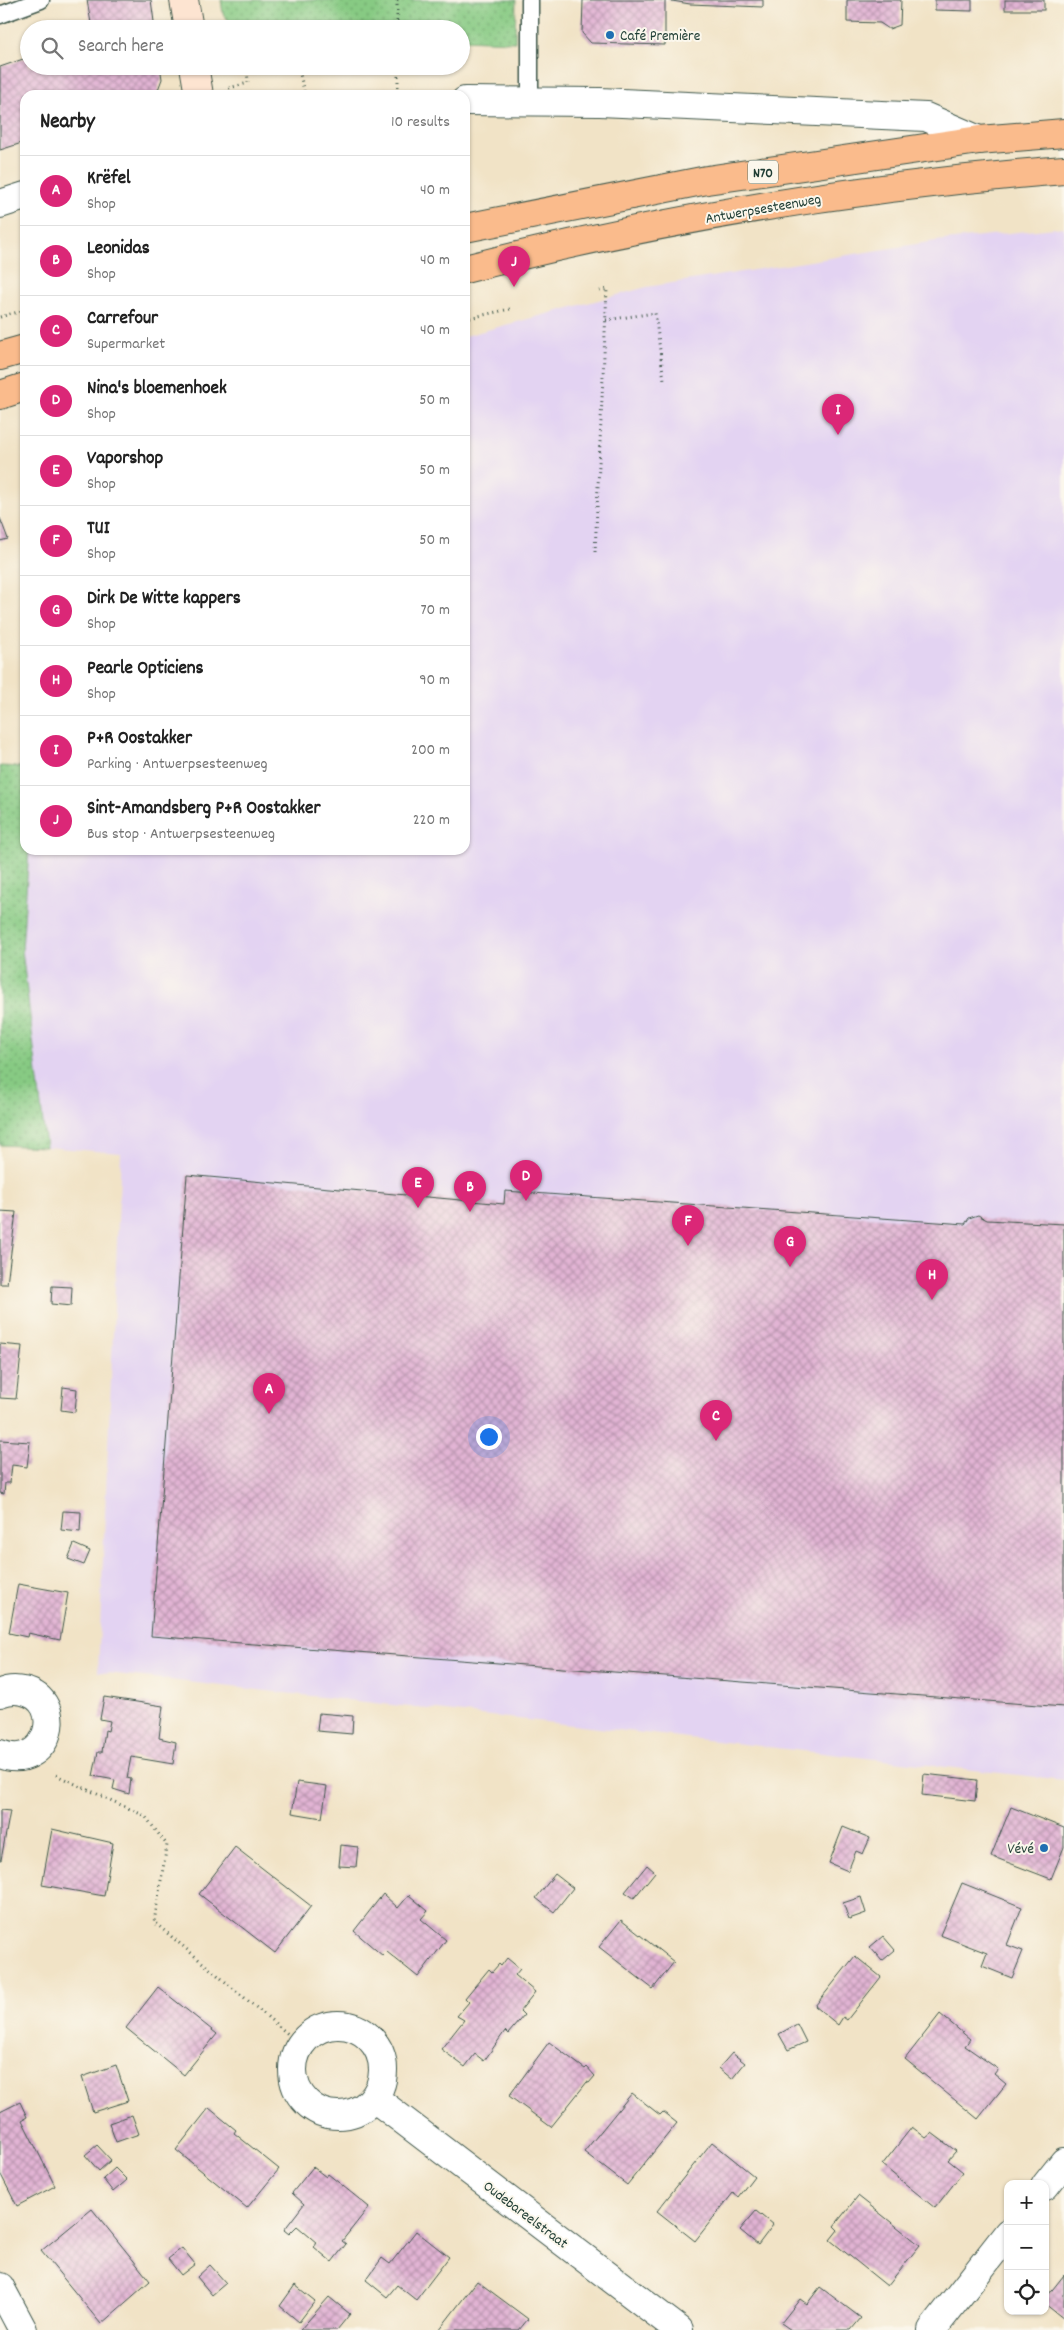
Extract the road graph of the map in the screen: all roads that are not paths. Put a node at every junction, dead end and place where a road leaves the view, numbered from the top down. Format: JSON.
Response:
{"nodes":[{"id":1,"x":41,"y":0,"type":"edge"},
{"id":2,"x":184,"y":0,"type":"edge"},
{"id":3,"x":530,"y":0,"type":"edge"},
{"id":4,"x":0,"y":15,"type":"edge"},
{"id":5,"x":187,"y":20,"type":"edge"},
{"id":6,"x":200,"y":75,"type":"edge"},
{"id":7,"x":210,"y":90,"type":"edge"},
{"id":8,"x":470,"y":101,"type":"edge"},
{"id":9,"x":530,"y":101,"type":"junction"},
{"id":10,"x":1064,"y":133,"type":"edge"},
{"id":11,"x":979,"y":140,"type":"junction"},
{"id":12,"x":1064,"y":170,"type":"edge"},
{"id":13,"x":20,"y":198,"type":"edge"},
{"id":14,"x":0,"y":204,"type":"edge"},
{"id":15,"x":470,"y":227,"type":"edge"},
{"id":16,"x":470,"y":268,"type":"edge"},
{"id":17,"x":20,"y":350,"type":"edge"},
{"id":18,"x":0,"y":356,"type":"edge"},
{"id":19,"x":20,"y":389,"type":"edge"},
{"id":20,"x":0,"y":395,"type":"edge"},
{"id":21,"x":0,"y":1693,"type":"edge"},
{"id":22,"x":0,"y":1754,"type":"edge"},
{"id":23,"x":374,"y":2098,"type":"junction"},
{"id":24,"x":1064,"y":2162,"type":"edge"},
{"id":25,"x":1049,"y":2181,"type":"edge"},
{"id":26,"x":1004,"y":2238,"type":"edge"},
{"id":27,"x":0,"y":2287,"type":"edge"},
{"id":28,"x":23,"y":2330,"type":"edge"},
{"id":29,"x":679,"y":2330,"type":"edge"},
{"id":30,"x":932,"y":2330,"type":"edge"}],
"edges":[{"from":1,"to":4,"type":"lane"},
{"from":2,"to":5,"type":"street"},
{"from":3,"to":9,"type":"lane"},
{"from":6,"to":7,"type":"street"},
{"from":8,"to":9,"type":"street"},
{"from":9,"to":11,"type":"street"},
{"from":10,"to":11,"type":"main road","number":"N70"},
{"from":11,"to":15,"type":"main road","number":"N70"},
{"from":12,"to":16,"type":"main road","name":"Antwerpsesteenweg","number":"N70"},
{"from":13,"to":14,"type":"street"},
{"from":17,"to":18,"type":"main road"},
{"from":19,"to":20,"type":"main road"},
{"from":21,"to":22,"type":"street"},
{"from":23,"to":23,"type":"street"},
{"from":23,"to":29,"type":"street","name":"Oudebareelstraat"},
{"from":24,"to":25,"type":"street"},
{"from":26,"to":30,"type":"street"},
{"from":27,"to":28,"type":"street"}]}
